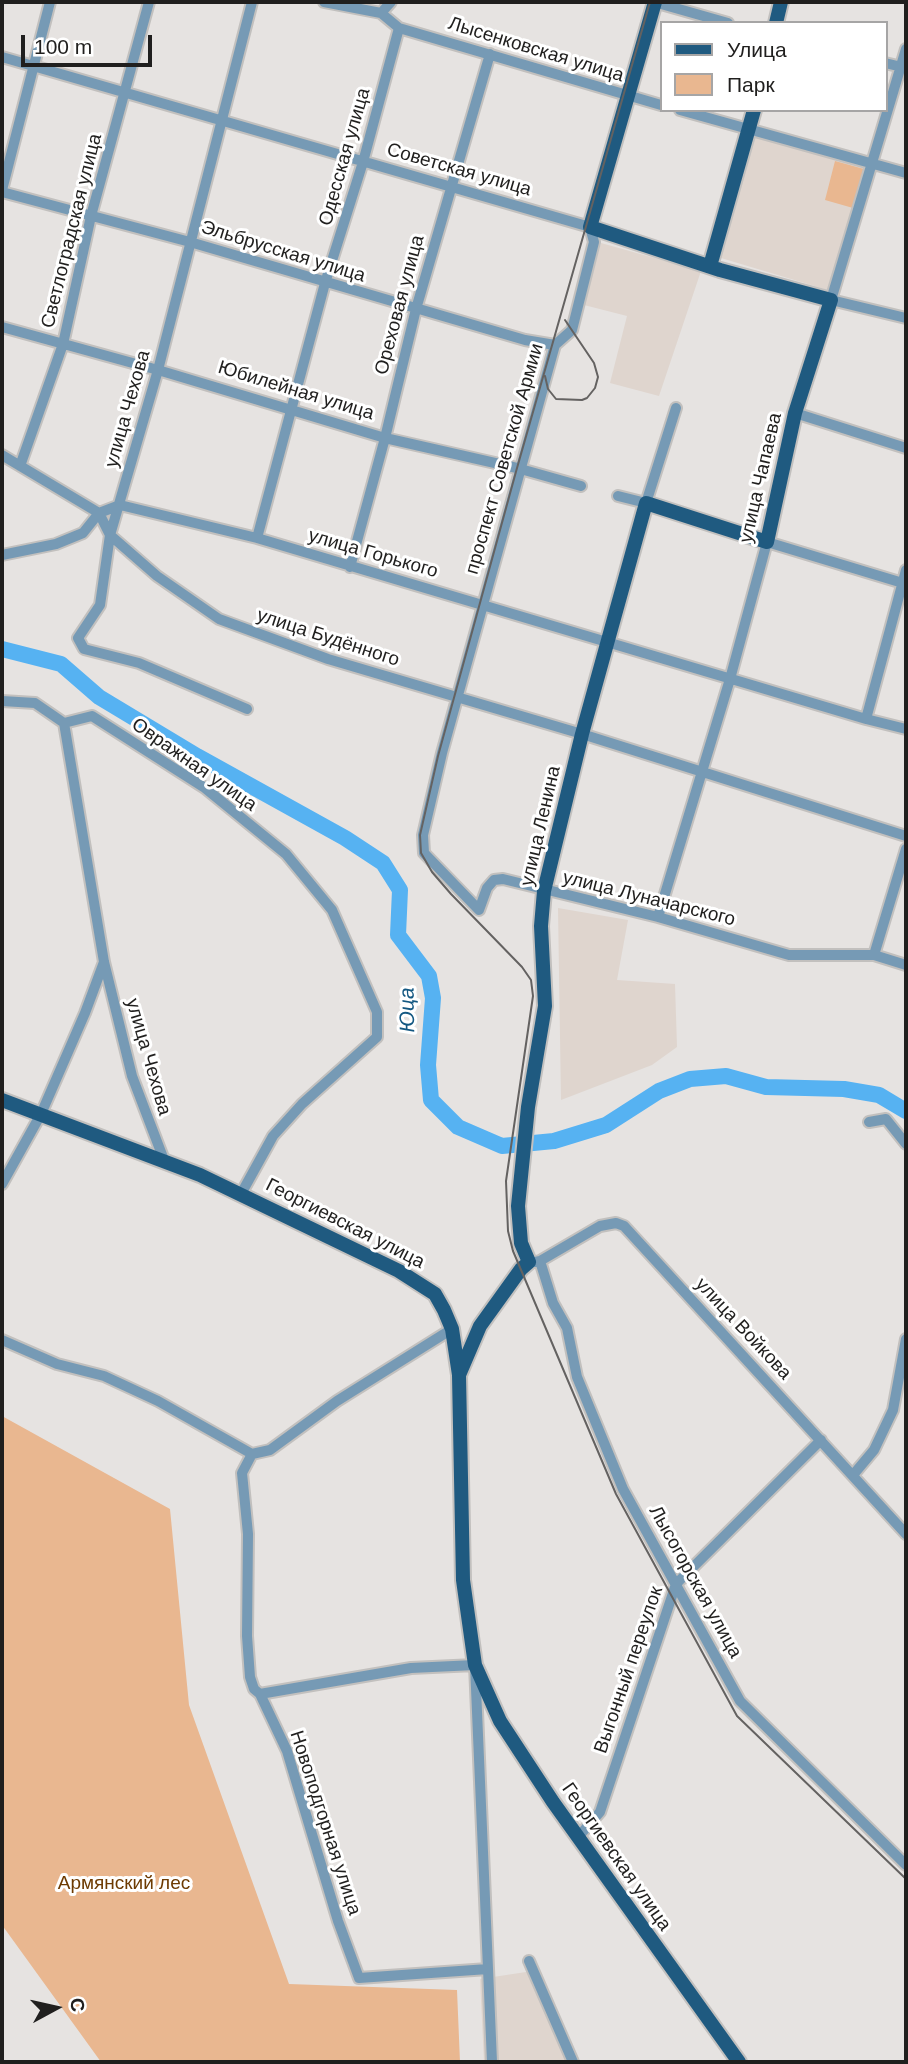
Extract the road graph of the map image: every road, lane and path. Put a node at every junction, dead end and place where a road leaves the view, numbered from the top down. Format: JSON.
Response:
{"nodes":[{"id":1,"x":50,"y":2,"type":"edge"},
{"id":2,"x":149,"y":2,"type":"edge"},
{"id":3,"x":252,"y":2,"type":"edge"},
{"id":4,"x":324,"y":2,"type":"edge"},
{"id":5,"x":391,"y":2,"type":"edge"},
{"id":6,"x":655,"y":2,"type":"edge"},
{"id":7,"x":782,"y":2,"type":"edge"},
{"id":8,"x":362,"y":5,"type":"edge"},
{"id":9,"x":381,"y":13,"type":"junction"},
{"id":10,"x":721,"y":21,"type":"edge"},
{"id":11,"x":777,"y":21,"type":"edge"},
{"id":12,"x":399,"y":28,"type":"junction"},
{"id":13,"x":906,"y":49,"type":"edge"},
{"id":14,"x":490,"y":54,"type":"junction"},
{"id":15,"x":2,"y":57,"type":"edge"},
{"id":16,"x":887,"y":64,"type":"edge"},
{"id":17,"x":34,"y":66,"type":"junction"},
{"id":18,"x":904,"y":68,"type":"edge"},
{"id":19,"x":124,"y":93,"type":"junction"},
{"id":20,"x":627,"y":96,"type":"junction"},
{"id":21,"x":660,"y":105,"type":"edge"},
{"id":22,"x":687,"y":112,"type":"edge"},
{"id":23,"x":754,"y":112,"type":"edge"},
{"id":24,"x":221,"y":121,"type":"junction"},
{"id":25,"x":749,"y":130,"type":"junction"},
{"id":26,"x":363,"y":162,"type":"junction"},
{"id":27,"x":874,"y":163,"type":"junction"},
{"id":28,"x":906,"y":173,"type":"edge"},
{"id":29,"x":450,"y":187,"type":"junction"},
{"id":30,"x":2,"y":191,"type":"edge"},
{"id":31,"x":90,"y":216,"type":"junction"},
{"id":32,"x":590,"y":227,"type":"junction"},
{"id":33,"x":190,"y":242,"type":"junction"},
{"id":34,"x":710,"y":265,"type":"junction"},
{"id":35,"x":325,"y":283,"type":"junction"},
{"id":36,"x":831,"y":300,"type":"junction"},
{"id":37,"x":416,"y":309,"type":"junction"},
{"id":38,"x":906,"y":318,"type":"edge"},
{"id":39,"x":2,"y":327,"type":"edge"},
{"id":40,"x":63,"y":344,"type":"junction"},
{"id":41,"x":555,"y":345,"type":"junction"},
{"id":42,"x":158,"y":370,"type":"junction"},
{"id":43,"x":292,"y":408,"type":"junction"},
{"id":44,"x":676,"y":408,"type":"dead end"},
{"id":45,"x":795,"y":413,"type":"junction"},
{"id":46,"x":385,"y":438,"type":"junction"},
{"id":47,"x":906,"y":448,"type":"edge"},
{"id":48,"x":2,"y":455,"type":"edge"},
{"id":49,"x":19,"y":467,"type":"junction"},
{"id":50,"x":520,"y":469,"type":"junction"},
{"id":51,"x":581,"y":486,"type":"dead end"},
{"id":52,"x":618,"y":496,"type":"dead end"},
{"id":53,"x":646,"y":503,"type":"junction"},
{"id":54,"x":120,"y":505,"type":"junction"},
{"id":55,"x":99,"y":513,"type":"junction"},
{"id":56,"x":110,"y":535,"type":"junction"},
{"id":57,"x":257,"y":538,"type":"junction"},
{"id":58,"x":767,"y":542,"type":"junction"},
{"id":59,"x":2,"y":555,"type":"edge"},
{"id":60,"x":350,"y":567,"type":"junction"},
{"id":61,"x":906,"y":570,"type":"edge"},
{"id":62,"x":904,"y":584,"type":"edge"},
{"id":63,"x":483,"y":604,"type":"junction"},
{"id":64,"x":608,"y":643,"type":"junction"},
{"id":65,"x":730,"y":679,"type":"junction"},
{"id":66,"x":458,"y":697,"type":"junction"},
{"id":67,"x":2,"y":701,"type":"edge"},
{"id":68,"x":247,"y":709,"type":"dead end"},
{"id":69,"x":866,"y":719,"type":"junction"},
{"id":70,"x":64,"y":723,"type":"junction"},
{"id":71,"x":906,"y":729,"type":"edge"},
{"id":72,"x":582,"y":734,"type":"junction"},
{"id":73,"x":703,"y":772,"type":"junction"},
{"id":74,"x":906,"y":836,"type":"edge"},
{"id":75,"x":906,"y":849,"type":"edge"},
{"id":76,"x":424,"y":853,"type":"joint"},
{"id":77,"x":544,"y":891,"type":"junction"},
{"id":78,"x":658,"y":917,"type":"junction"},
{"id":79,"x":874,"y":955,"type":"junction"},
{"id":80,"x":104,"y":962,"type":"junction"},
{"id":81,"x":906,"y":965,"type":"edge"},
{"id":82,"x":2,"y":1100,"type":"edge"},
{"id":83,"x":41,"y":1114,"type":"junction"},
{"id":84,"x":869,"y":1122,"type":"dead end"},
{"id":85,"x":906,"y":1144,"type":"edge"},
{"id":86,"x":164,"y":1160,"type":"junction"},
{"id":87,"x":2,"y":1184,"type":"edge"},
{"id":88,"x":241,"y":1194,"type":"junction"},
{"id":89,"x":535,"y":1262,"type":"junction"},
{"id":90,"x":480,"y":1326,"type":"junction"},
{"id":91,"x":452,"y":1329,"type":"junction"},
{"id":92,"x":906,"y":1339,"type":"edge"},
{"id":93,"x":2,"y":1340,"type":"edge"},
{"id":94,"x":459,"y":1375,"type":"junction"},
{"id":95,"x":821,"y":1440,"type":"junction"},
{"id":96,"x":252,"y":1454,"type":"junction"},
{"id":97,"x":853,"y":1475,"type":"junction"},
{"id":98,"x":906,"y":1534,"type":"edge"},
{"id":99,"x":676,"y":1584,"type":"junction"},
{"id":100,"x":475,"y":1665,"type":"junction"},
{"id":101,"x":260,"y":1694,"type":"junction"},
{"id":102,"x":579,"y":1836,"type":"junction"},
{"id":103,"x":906,"y":1865,"type":"edge"},
{"id":104,"x":529,"y":1961,"type":"dead end"},
{"id":105,"x":488,"y":1969,"type":"junction"},
{"id":106,"x":492,"y":2062,"type":"edge"},
{"id":107,"x":573,"y":2062,"type":"edge"},
{"id":108,"x":739,"y":2062,"type":"edge"}],
"edges":[{"from":1,"to":17,"type":"street"},
{"from":2,"to":19,"type":"street","name":"Светлоградская улица"},
{"from":3,"to":24,"type":"street","name":"улица Чехова"},
{"from":4,"to":8,"type":"street","name":"Лысенковская улица"},
{"from":5,"to":9,"type":"street"},
{"from":6,"to":10,"type":"street"},
{"from":6,"to":20,"type":"main road","name":"проспект Советской Армии"},
{"from":7,"to":11,"type":"main road"},
{"from":8,"to":9,"type":"street","name":"Лысенковская улица"},
{"from":9,"to":12,"type":"street","name":"Лысенковская улица"},
{"from":12,"to":14,"type":"street","name":"Лысенковская улица"},
{"from":12,"to":26,"type":"street","name":"Одесская улица"},
{"from":13,"to":18,"type":"street","name":"улица Чапаева"},
{"from":14,"to":20,"type":"street","name":"Лысенковская улица"},
{"from":14,"to":29,"type":"street","name":"Ореховая улица"},
{"from":15,"to":17,"type":"street","name":"Советская улица"},
{"from":16,"to":18,"type":"street"},
{"from":17,"to":19,"type":"street","name":"Советская улица"},
{"from":17,"to":30,"type":"street"},
{"from":18,"to":27,"type":"street","name":"улица Чапаева"},
{"from":19,"to":24,"type":"street","name":"Советская улица"},
{"from":19,"to":31,"type":"street","name":"Светлоградская улица"},
{"from":20,"to":21,"type":"street","name":"Лысенковская улица"},
{"from":20,"to":32,"type":"main road","name":"проспект Советской Армии"},
{"from":22,"to":25,"type":"street"},
{"from":23,"to":25,"type":"main road"},
{"from":24,"to":26,"type":"street","name":"Советская улица"},
{"from":24,"to":33,"type":"street","name":"улица Чехова"},
{"from":25,"to":27,"type":"street"},
{"from":25,"to":34,"type":"main road"},
{"from":26,"to":29,"type":"street","name":"Советская улица"},
{"from":26,"to":35,"type":"street","name":"Одесская улица"},
{"from":27,"to":28,"type":"street"},
{"from":27,"to":36,"type":"street","name":"улица Чапаева"},
{"from":29,"to":32,"type":"street","name":"Советская улица"},
{"from":29,"to":37,"type":"street","name":"Ореховая улица"},
{"from":30,"to":31,"type":"street","name":"Эльбрусская улица"},
{"from":31,"to":33,"type":"street","name":"Эльбрусская улица"},
{"from":31,"to":40,"type":"street","name":"Светлоградская улица"},
{"from":32,"to":34,"type":"main road","name":"Советская улица"},
{"from":32,"to":41,"type":"street","name":"проспект Советской Армии"},
{"from":33,"to":35,"type":"street","name":"Эльбрусская улица"},
{"from":33,"to":42,"type":"street","name":"улица Чехова"},
{"from":34,"to":36,"type":"main road","name":"Советская улица"},
{"from":35,"to":37,"type":"street","name":"Эльбрусская улица"},
{"from":35,"to":43,"type":"street","name":"Одесская улица"},
{"from":36,"to":38,"type":"street","name":"Советская улица"},
{"from":36,"to":45,"type":"main road","name":"улица Чапаева"},
{"from":37,"to":41,"type":"street","name":"Эльбрусская улица"},
{"from":37,"to":46,"type":"street","name":"Ореховая улица"},
{"from":39,"to":40,"type":"street","name":"Юбилейная улица"},
{"from":40,"to":42,"type":"street","name":"Юбилейная улица"},
{"from":40,"to":49,"type":"street","name":"Светлоградская улица"},
{"from":41,"to":50,"type":"street","name":"проспект Советской Армии"},
{"from":42,"to":43,"type":"street","name":"Юбилейная улица"},
{"from":42,"to":54,"type":"street","name":"улица Чехова"},
{"from":43,"to":46,"type":"street","name":"Юбилейная улица"},
{"from":43,"to":57,"type":"street","name":"Одесская улица"},
{"from":44,"to":53,"type":"street","name":"улица Ленина"},
{"from":45,"to":47,"type":"street"},
{"from":45,"to":58,"type":"main road","name":"улица Чапаева"},
{"from":46,"to":50,"type":"street","name":"Юбилейная улица"},
{"from":46,"to":60,"type":"street","name":"Ореховая улица"},
{"from":48,"to":49,"type":"street"},
{"from":49,"to":55,"type":"street"},
{"from":50,"to":51,"type":"street","name":"Юбилейная улица"},
{"from":50,"to":63,"type":"street","name":"проспект Советской Армии"},
{"from":52,"to":53,"type":"street"},
{"from":53,"to":58,"type":"main road"},
{"from":53,"to":64,"type":"main road","name":"улица Ленина"},
{"from":54,"to":55,"type":"street"},
{"from":54,"to":56,"type":"street","name":"улица Чехова"},
{"from":54,"to":57,"type":"street","name":"улица Горького"},
{"from":55,"to":56,"type":"street","name":"улица Будённого"},
{"from":55,"to":59,"type":"street"},
{"from":56,"to":66,"type":"street","name":"улица Будённого"},
{"from":56,"to":68,"type":"street","name":"улица Чехова"},
{"from":57,"to":60,"type":"street","name":"улица Горького"},
{"from":58,"to":62,"type":"street"},
{"from":58,"to":65,"type":"street","name":"улица Чапаева"},
{"from":60,"to":63,"type":"street","name":"улица Горького"},
{"from":61,"to":62,"type":"street"},
{"from":62,"to":69,"type":"street"},
{"from":63,"to":64,"type":"street","name":"улица Горького"},
{"from":63,"to":66,"type":"street","name":"проспект Советской Армии"},
{"from":64,"to":65,"type":"street","name":"улица Горького"},
{"from":64,"to":72,"type":"main road","name":"улица Ленина"},
{"from":65,"to":69,"type":"street","name":"улица Горького"},
{"from":65,"to":73,"type":"street","name":"улица Чапаева"},
{"from":66,"to":72,"type":"street","name":"улица Будённого"},
{"from":66,"to":76,"type":"street","name":"проспект Советской Армии"},
{"from":67,"to":70,"type":"street"},
{"from":69,"to":71,"type":"street","name":"улица Горького"},
{"from":70,"to":80,"type":"street","name":"улица Чехова"},
{"from":70,"to":88,"type":"street","name":"Овражная улица"},
{"from":72,"to":73,"type":"street","name":"улица Будённого"},
{"from":72,"to":77,"type":"main road","name":"улица Ленина"},
{"from":73,"to":74,"type":"street","name":"улица Будённого"},
{"from":73,"to":78,"type":"street","name":"улица Чапаева"},
{"from":75,"to":79,"type":"street"},
{"from":76,"to":77,"type":"street","name":"улица Луначарского"},
{"from":77,"to":78,"type":"street","name":"улица Луначарского"},
{"from":77,"to":89,"type":"main road","name":"улица Ленина"},
{"from":78,"to":79,"type":"street","name":"улица Луначарского"},
{"from":79,"to":81,"type":"street","name":"улица Луначарского"},
{"from":80,"to":83,"type":"street","name":"улица Чехова"},
{"from":80,"to":86,"type":"street","name":"улица Чехова"},
{"from":82,"to":83,"type":"main road","name":"Георгиевская улица"},
{"from":83,"to":86,"type":"main road","name":"Георгиевская улица"},
{"from":83,"to":87,"type":"street"},
{"from":84,"to":85,"type":"street"},
{"from":86,"to":88,"type":"main road","name":"Георгиевская улица"},
{"from":88,"to":91,"type":"main road","name":"Георгиевская улица"},
{"from":89,"to":90,"type":"main road"},
{"from":89,"to":95,"type":"street","name":"улица Войкова"},
{"from":89,"to":99,"type":"street","name":"Лысогорская улица"},
{"from":90,"to":91,"type":"main road"},
{"from":90,"to":94,"type":"main road"},
{"from":91,"to":94,"type":"main road","name":"Георгиевская улица"},
{"from":91,"to":96,"type":"street"},
{"from":92,"to":97,"type":"street"},
{"from":93,"to":96,"type":"street"},
{"from":94,"to":100,"type":"main road","name":"Георгиевская улица"},
{"from":95,"to":97,"type":"street","name":"улица Войкова"},
{"from":95,"to":99,"type":"street","name":"Выгонный переулок"},
{"from":96,"to":101,"type":"street","name":"Новоподгорная улица"},
{"from":97,"to":98,"type":"street","name":"улица Войкова"},
{"from":99,"to":102,"type":"street","name":"Выгонный переулок"},
{"from":99,"to":103,"type":"street","name":"Лысогорская улица"},
{"from":100,"to":101,"type":"street"},
{"from":100,"to":102,"type":"main road","name":"Георгиевская улица"},
{"from":100,"to":105,"type":"street","name":"Георгиевская улица"},
{"from":101,"to":105,"type":"street","name":"Новоподгорная улица"},
{"from":102,"to":108,"type":"main road","name":"Георгиевская улица"},
{"from":104,"to":107,"type":"street"},
{"from":105,"to":106,"type":"street","name":"Георгиевская улица"}]}
